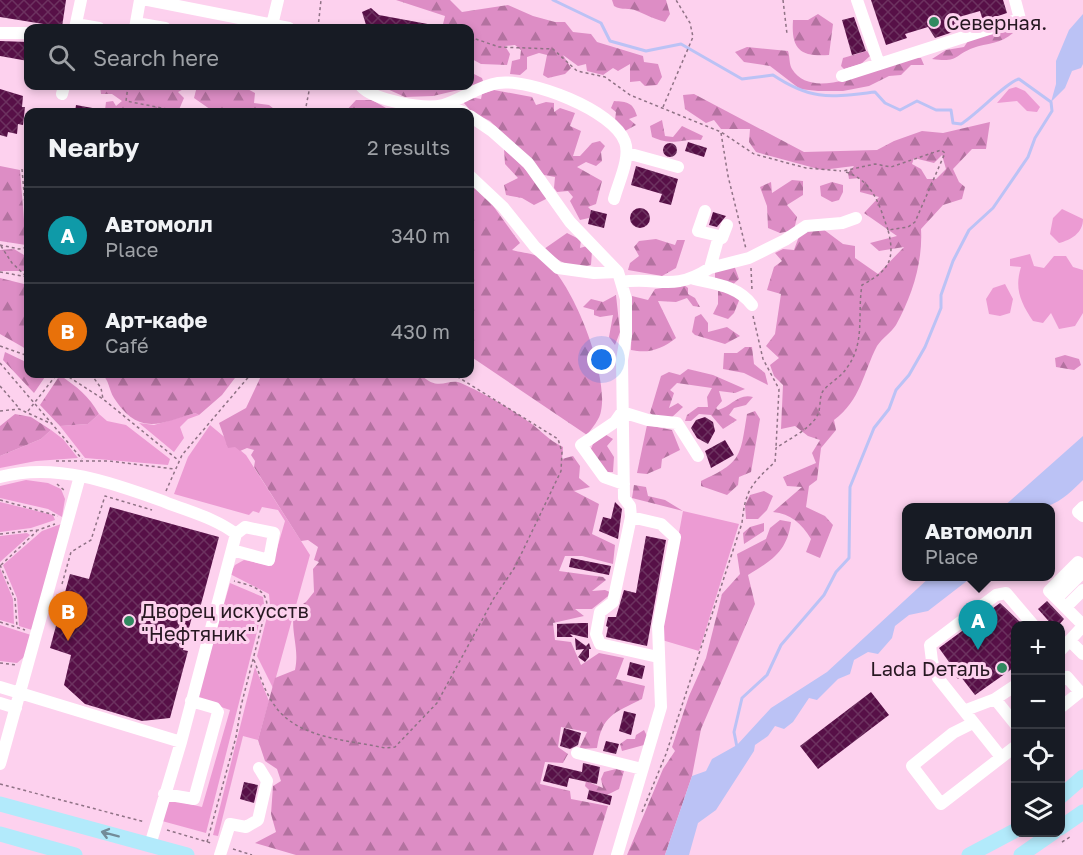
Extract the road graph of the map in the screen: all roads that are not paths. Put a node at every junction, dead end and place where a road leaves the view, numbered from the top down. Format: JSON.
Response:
{"nodes":[{"id":1,"x":81,"y":0,"type":"edge"},
{"id":2,"x":140,"y":0,"type":"edge"},
{"id":3,"x":148,"y":0,"type":"edge"},
{"id":4,"x":278,"y":0,"type":"edge"},
{"id":5,"x":857,"y":0,"type":"edge"},
{"id":6,"x":1015,"y":0,"type":"edge"},
{"id":7,"x":76,"y":24,"type":"edge"},
{"id":8,"x":136,"y":24,"type":"edge"},
{"id":9,"x":267,"y":24,"type":"edge"},
{"id":10,"x":272,"y":24,"type":"edge"},
{"id":11,"x":0,"y":33,"type":"edge"},
{"id":12,"x":24,"y":33,"type":"edge"},
{"id":13,"x":879,"y":64,"type":"junction"},
{"id":14,"x":842,"y":76,"type":"dead end"},
{"id":15,"x":364,"y":90,"type":"edge"},
{"id":16,"x":390,"y":100,"type":"junction"},
{"id":17,"x":444,"y":105,"type":"junction"},
{"id":18,"x":396,"y":108,"type":"edge"},
{"id":19,"x":452,"y":108,"type":"edge"},
{"id":20,"x":474,"y":119,"type":"edge"},
{"id":21,"x":627,"y":153,"type":"junction"},
{"id":22,"x":678,"y":167,"type":"dead end"},
{"id":23,"x":474,"y":180,"type":"edge"},
{"id":24,"x":614,"y":199,"type":"dead end"},
{"id":25,"x":705,"y":211,"type":"dead end"},
{"id":26,"x":856,"y":219,"type":"dead end"},
{"id":27,"x":727,"y":225,"type":"dead end"},
{"id":28,"x":719,"y":237,"type":"junction"},
{"id":29,"x":710,"y":268,"type":"junction"},
{"id":30,"x":620,"y":277,"type":"junction"},
{"id":31,"x":694,"y":279,"type":"junction"},
{"id":32,"x":752,"y":304,"type":"dead end"},
{"id":33,"x":622,"y":412,"type":"junction"},
{"id":34,"x":698,"y":456,"type":"dead end"},
{"id":35,"x":80,"y":476,"type":"junction"},
{"id":36,"x":0,"y":477,"type":"edge"},
{"id":37,"x":624,"y":484,"type":"junction"},
{"id":38,"x":1083,"y":507,"type":"edge"},
{"id":39,"x":1083,"y":516,"type":"edge"},
{"id":40,"x":631,"y":517,"type":"junction"},
{"id":41,"x":236,"y":534,"type":"junction"},
{"id":42,"x":232,"y":550,"type":"junction"},
{"id":43,"x":1083,"y":567,"type":"edge"},
{"id":44,"x":1083,"y":572,"type":"edge"},
{"id":45,"x":1083,"y":590,"type":"edge"},
{"id":46,"x":1074,"y":613,"type":"edge"},
{"id":47,"x":1030,"y":621,"type":"edge"},
{"id":48,"x":1071,"y":642,"type":"junction"},
{"id":49,"x":1065,"y":647,"type":"edge"},
{"id":50,"x":1083,"y":654,"type":"edge"},
{"id":51,"x":658,"y":657,"type":"junction"},
{"id":52,"x":1065,"y":678,"type":"edge"},
{"id":53,"x":0,"y":687,"type":"edge"},
{"id":54,"x":1011,"y":688,"type":"edge"},
{"id":55,"x":20,"y":693,"type":"junction"},
{"id":56,"x":995,"y":699,"type":"junction"},
{"id":57,"x":191,"y":701,"type":"junction"},
{"id":58,"x":0,"y":703,"type":"edge"},
{"id":59,"x":1065,"y":704,"type":"edge"},
{"id":60,"x":1011,"y":707,"type":"edge"},
{"id":61,"x":16,"y":708,"type":"junction"},
{"id":62,"x":966,"y":710,"type":"junction"},
{"id":63,"x":1003,"y":711,"type":"junction"},
{"id":64,"x":1011,"y":720,"type":"edge"},
{"id":65,"x":973,"y":723,"type":"junction"},
{"id":66,"x":5,"y":727,"type":"edge"},
{"id":67,"x":181,"y":742,"type":"junction"},
{"id":68,"x":1011,"y":750,"type":"edge"},
{"id":69,"x":578,"y":753,"type":"dead end"},
{"id":70,"x":1,"y":756,"type":"edge"},
{"id":71,"x":1001,"y":757,"type":"junction"},
{"id":72,"x":259,"y":768,"type":"dead end"},
{"id":73,"x":642,"y":769,"type":"junction"},
{"id":74,"x":1083,"y":777,"type":"edge"},
{"id":75,"x":1065,"y":793,"type":"edge"},
{"id":76,"x":164,"y":794,"type":"junction"},
{"id":77,"x":0,"y":804,"type":"edge"},
{"id":78,"x":1083,"y":812,"type":"edge"},
{"id":79,"x":1068,"y":831,"type":"edge"},
{"id":80,"x":1011,"y":833,"type":"edge"},
{"id":81,"x":0,"y":834,"type":"edge"},
{"id":82,"x":1057,"y":838,"type":"edge"},
{"id":83,"x":150,"y":845,"type":"junction"},
{"id":84,"x":221,"y":851,"type":"edge"},
{"id":85,"x":75,"y":855,"type":"edge"},
{"id":86,"x":187,"y":855,"type":"edge"},
{"id":87,"x":617,"y":855,"type":"edge"},
{"id":88,"x":969,"y":855,"type":"edge"},
{"id":89,"x":1021,"y":855,"type":"edge"}],
"edges":[{"from":1,"to":7,"type":"lane"},
{"from":2,"to":8,"type":"lane"},
{"from":3,"to":9,"type":"lane"},
{"from":4,"to":10,"type":"lane"},
{"from":5,"to":13,"type":"lane"},
{"from":6,"to":13,"type":"lane"},
{"from":11,"to":12,"type":"lane"},
{"from":13,"to":14,"type":"lane"},
{"from":15,"to":16,"type":"lane"},
{"from":16,"to":17,"type":"lane"},
{"from":16,"to":18,"type":"lane"},
{"from":17,"to":19,"type":"lane"},
{"from":17,"to":21,"type":"lane"},
{"from":20,"to":30,"type":"lane"},
{"from":21,"to":22,"type":"lane"},
{"from":21,"to":24,"type":"lane"},
{"from":23,"to":30,"type":"lane"},
{"from":25,"to":28,"type":"lane"},
{"from":26,"to":29,"type":"lane"},
{"from":27,"to":28,"type":"lane"},
{"from":28,"to":29,"type":"lane"},
{"from":29,"to":31,"type":"lane"},
{"from":30,"to":31,"type":"lane"},
{"from":30,"to":33,"type":"lane"},
{"from":31,"to":32,"type":"lane"},
{"from":33,"to":34,"type":"lane"},
{"from":33,"to":37,"type":"lane"},
{"from":33,"to":37,"type":"lane"},
{"from":35,"to":36,"type":"lane"},
{"from":35,"to":41,"type":"lane"},
{"from":35,"to":55,"type":"lane"},
{"from":37,"to":40,"type":"lane"},
{"from":38,"to":39,"type":"lane"},
{"from":40,"to":51,"type":"lane"},
{"from":40,"to":51,"type":"lane"},
{"from":41,"to":42,"type":"lane"},
{"from":41,"to":42,"type":"lane"},
{"from":42,"to":57,"type":"lane"},
{"from":43,"to":46,"type":"lane"},
{"from":44,"to":46,"type":"lane"},
{"from":45,"to":46,"type":"lane"},
{"from":46,"to":48,"type":"lane"},
{"from":47,"to":62,"type":"lane"},
{"from":48,"to":49,"type":"lane"},
{"from":48,"to":50,"type":"lane"},
{"from":51,"to":73,"type":"lane"},
{"from":52,"to":59,"type":"lane"},
{"from":53,"to":55,"type":"lane"},
{"from":54,"to":56,"type":"lane"},
{"from":55,"to":61,"type":"lane"},
{"from":55,"to":67,"type":"lane"},
{"from":56,"to":62,"type":"lane"},
{"from":56,"to":63,"type":"lane"},
{"from":57,"to":67,"type":"lane"},
{"from":57,"to":76,"type":"lane"},
{"from":58,"to":61,"type":"lane"},
{"from":60,"to":63,"type":"lane"},
{"from":61,"to":66,"type":"lane"},
{"from":62,"to":65,"type":"lane"},
{"from":63,"to":64,"type":"lane"},
{"from":65,"to":71,"type":"lane"},
{"from":65,"to":71,"type":"lane"},
{"from":66,"to":70,"type":"lane"},
{"from":67,"to":76,"type":"lane"},
{"from":68,"to":71,"type":"lane"},
{"from":69,"to":73,"type":"lane"},
{"from":72,"to":84,"type":"lane"},
{"from":73,"to":87,"type":"lane"},
{"from":74,"to":75,"type":"main road"},
{"from":76,"to":83,"type":"lane"},
{"from":83,"to":77,"type":"main road","one_way":true},
{"from":78,"to":79,"type":"main road"},
{"from":80,"to":88,"type":"main road"},
{"from":81,"to":85,"type":"main road"},
{"from":82,"to":89,"type":"main road"},
{"from":83,"to":86,"type":"main road"}]}
